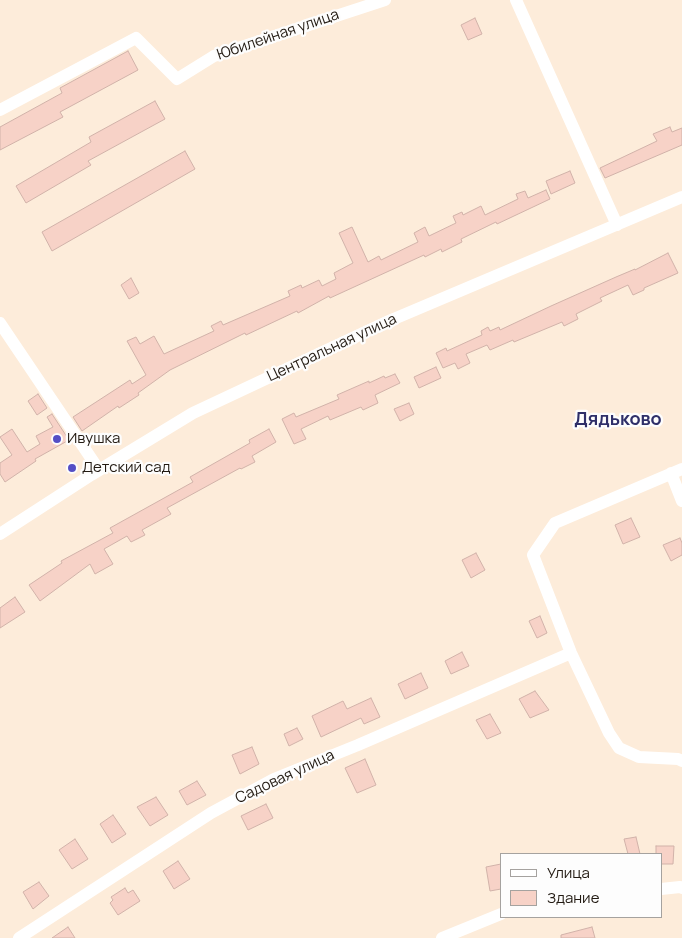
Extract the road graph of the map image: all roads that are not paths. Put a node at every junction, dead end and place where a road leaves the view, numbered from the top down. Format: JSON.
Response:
{"nodes":[{"id":1,"x":385,"y":0,"type":"edge"},
{"id":2,"x":516,"y":0,"type":"edge"},
{"id":3,"x":0,"y":110,"type":"edge"},
{"id":4,"x":682,"y":197,"type":"edge"},
{"id":5,"x":616,"y":225,"type":"junction"},
{"id":6,"x":0,"y":323,"type":"edge"},
{"id":7,"x":98,"y":470,"type":"junction"},
{"id":8,"x":676,"y":471,"type":"edge"},
{"id":9,"x":682,"y":501,"type":"edge"},
{"id":10,"x":0,"y":534,"type":"edge"},
{"id":11,"x":571,"y":653,"type":"junction"},
{"id":12,"x":682,"y":761,"type":"edge"},
{"id":13,"x":682,"y":888,"type":"edge"},
{"id":14,"x":662,"y":889,"type":"edge"},
{"id":15,"x":500,"y":914,"type":"edge"},
{"id":16,"x":19,"y":938,"type":"edge"},
{"id":17,"x":442,"y":938,"type":"edge"}],
"edges":[{"from":1,"to":3,"type":"street","name":"Юбилейная улица"},
{"from":2,"to":5,"type":"street"},
{"from":4,"to":5,"type":"street","name":"Центральная улица"},
{"from":5,"to":7,"type":"street","name":"Центральная улица"},
{"from":6,"to":7,"type":"street"},
{"from":7,"to":10,"type":"street","name":"Центральная улица"},
{"from":8,"to":9,"type":"street"},
{"from":8,"to":11,"type":"street"},
{"from":11,"to":12,"type":"street"},
{"from":11,"to":16,"type":"street","name":"Садовая улица"},
{"from":13,"to":14,"type":"street"},
{"from":15,"to":17,"type":"street"}]}
